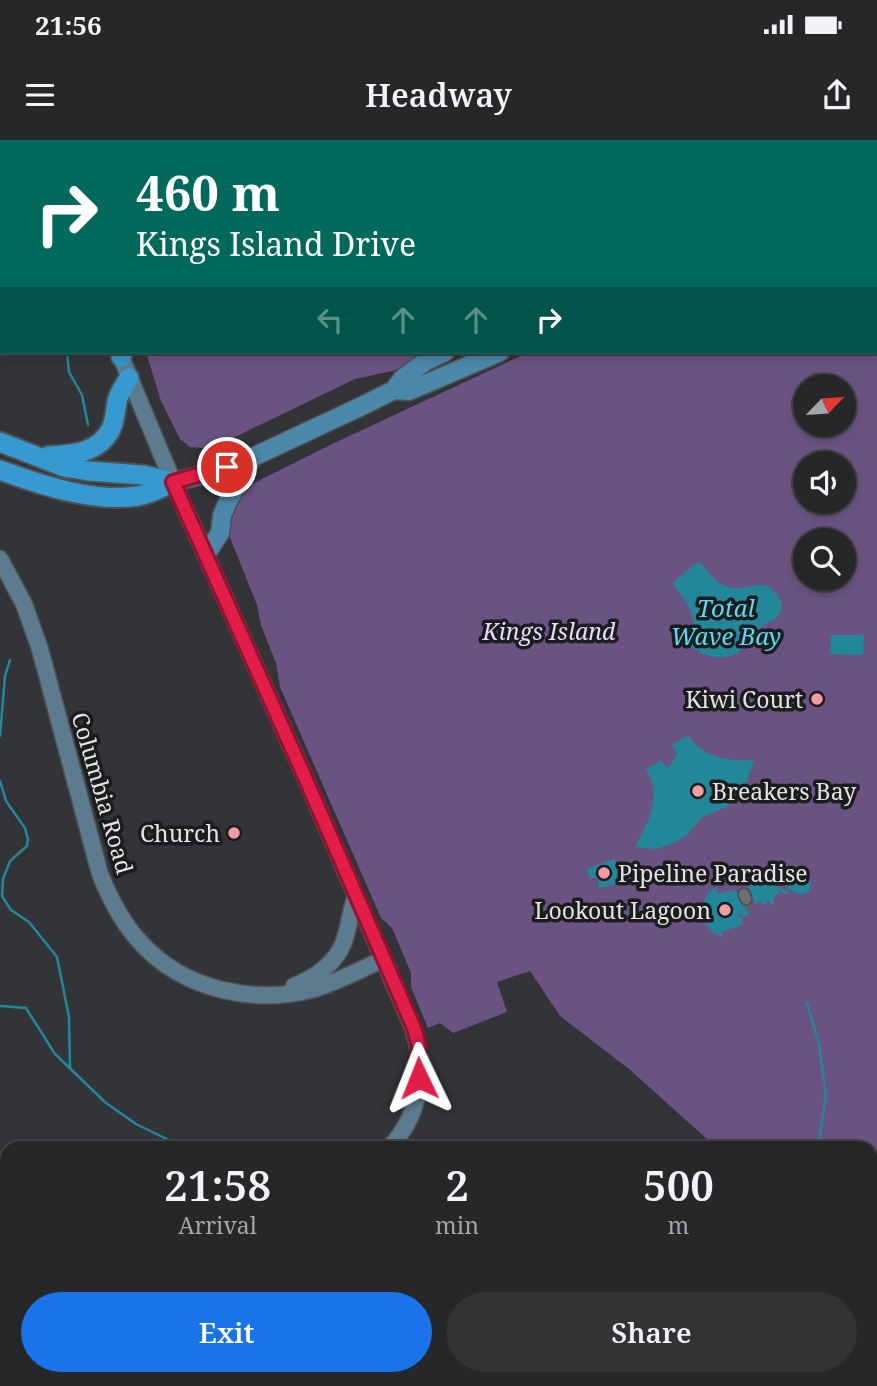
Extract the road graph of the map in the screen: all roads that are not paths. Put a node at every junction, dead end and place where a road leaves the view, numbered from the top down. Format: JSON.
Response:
{"nodes":[{"id":1,"x":121,"y":354,"type":"edge"},
{"id":2,"x":441,"y":354,"type":"edge"},
{"id":3,"x":495,"y":354,"type":"edge"},
{"id":4,"x":129,"y":378,"type":"junction"},
{"id":5,"x":394,"y":390,"type":"junction"},
{"id":6,"x":0,"y":442,"type":"edge"},
{"id":7,"x":37,"y":456,"type":"junction"},
{"id":8,"x":253,"y":457,"type":"junction"},
{"id":9,"x":0,"y":470,"type":"edge"},
{"id":10,"x":173,"y":482,"type":"junction"},
{"id":11,"x":206,"y":554,"type":"junction"},
{"id":12,"x":0,"y":559,"type":"edge"},
{"id":13,"x":356,"y":896,"type":"junction"},
{"id":14,"x":383,"y":959,"type":"junction"},
{"id":15,"x":287,"y":994,"type":"junction"},
{"id":16,"x":395,"y":1141,"type":"edge"}],
"edges":[{"from":1,"to":4,"type":"street"},
{"from":2,"to":5,"type":"main road"},
{"from":3,"to":5,"type":"main road"},
{"from":4,"to":7,"type":"highway"},
{"from":4,"to":10,"type":"street"},
{"from":5,"to":8,"type":"main road"},
{"from":6,"to":7,"type":"highway"},
{"from":7,"to":10,"type":"highway"},
{"from":8,"to":10,"type":"main road"},
{"from":8,"to":11,"type":"main road"},
{"from":9,"to":10,"type":"highway"},
{"from":10,"to":11,"type":"street"},
{"from":11,"to":13,"type":"street"},
{"from":12,"to":15,"type":"street","name":"Columbia Road"},
{"from":13,"to":14,"type":"street"},
{"from":13,"to":15,"type":"street"},
{"from":14,"to":15,"type":"street","name":"Columbia Road"},
{"from":14,"to":16,"type":"street"}]}
